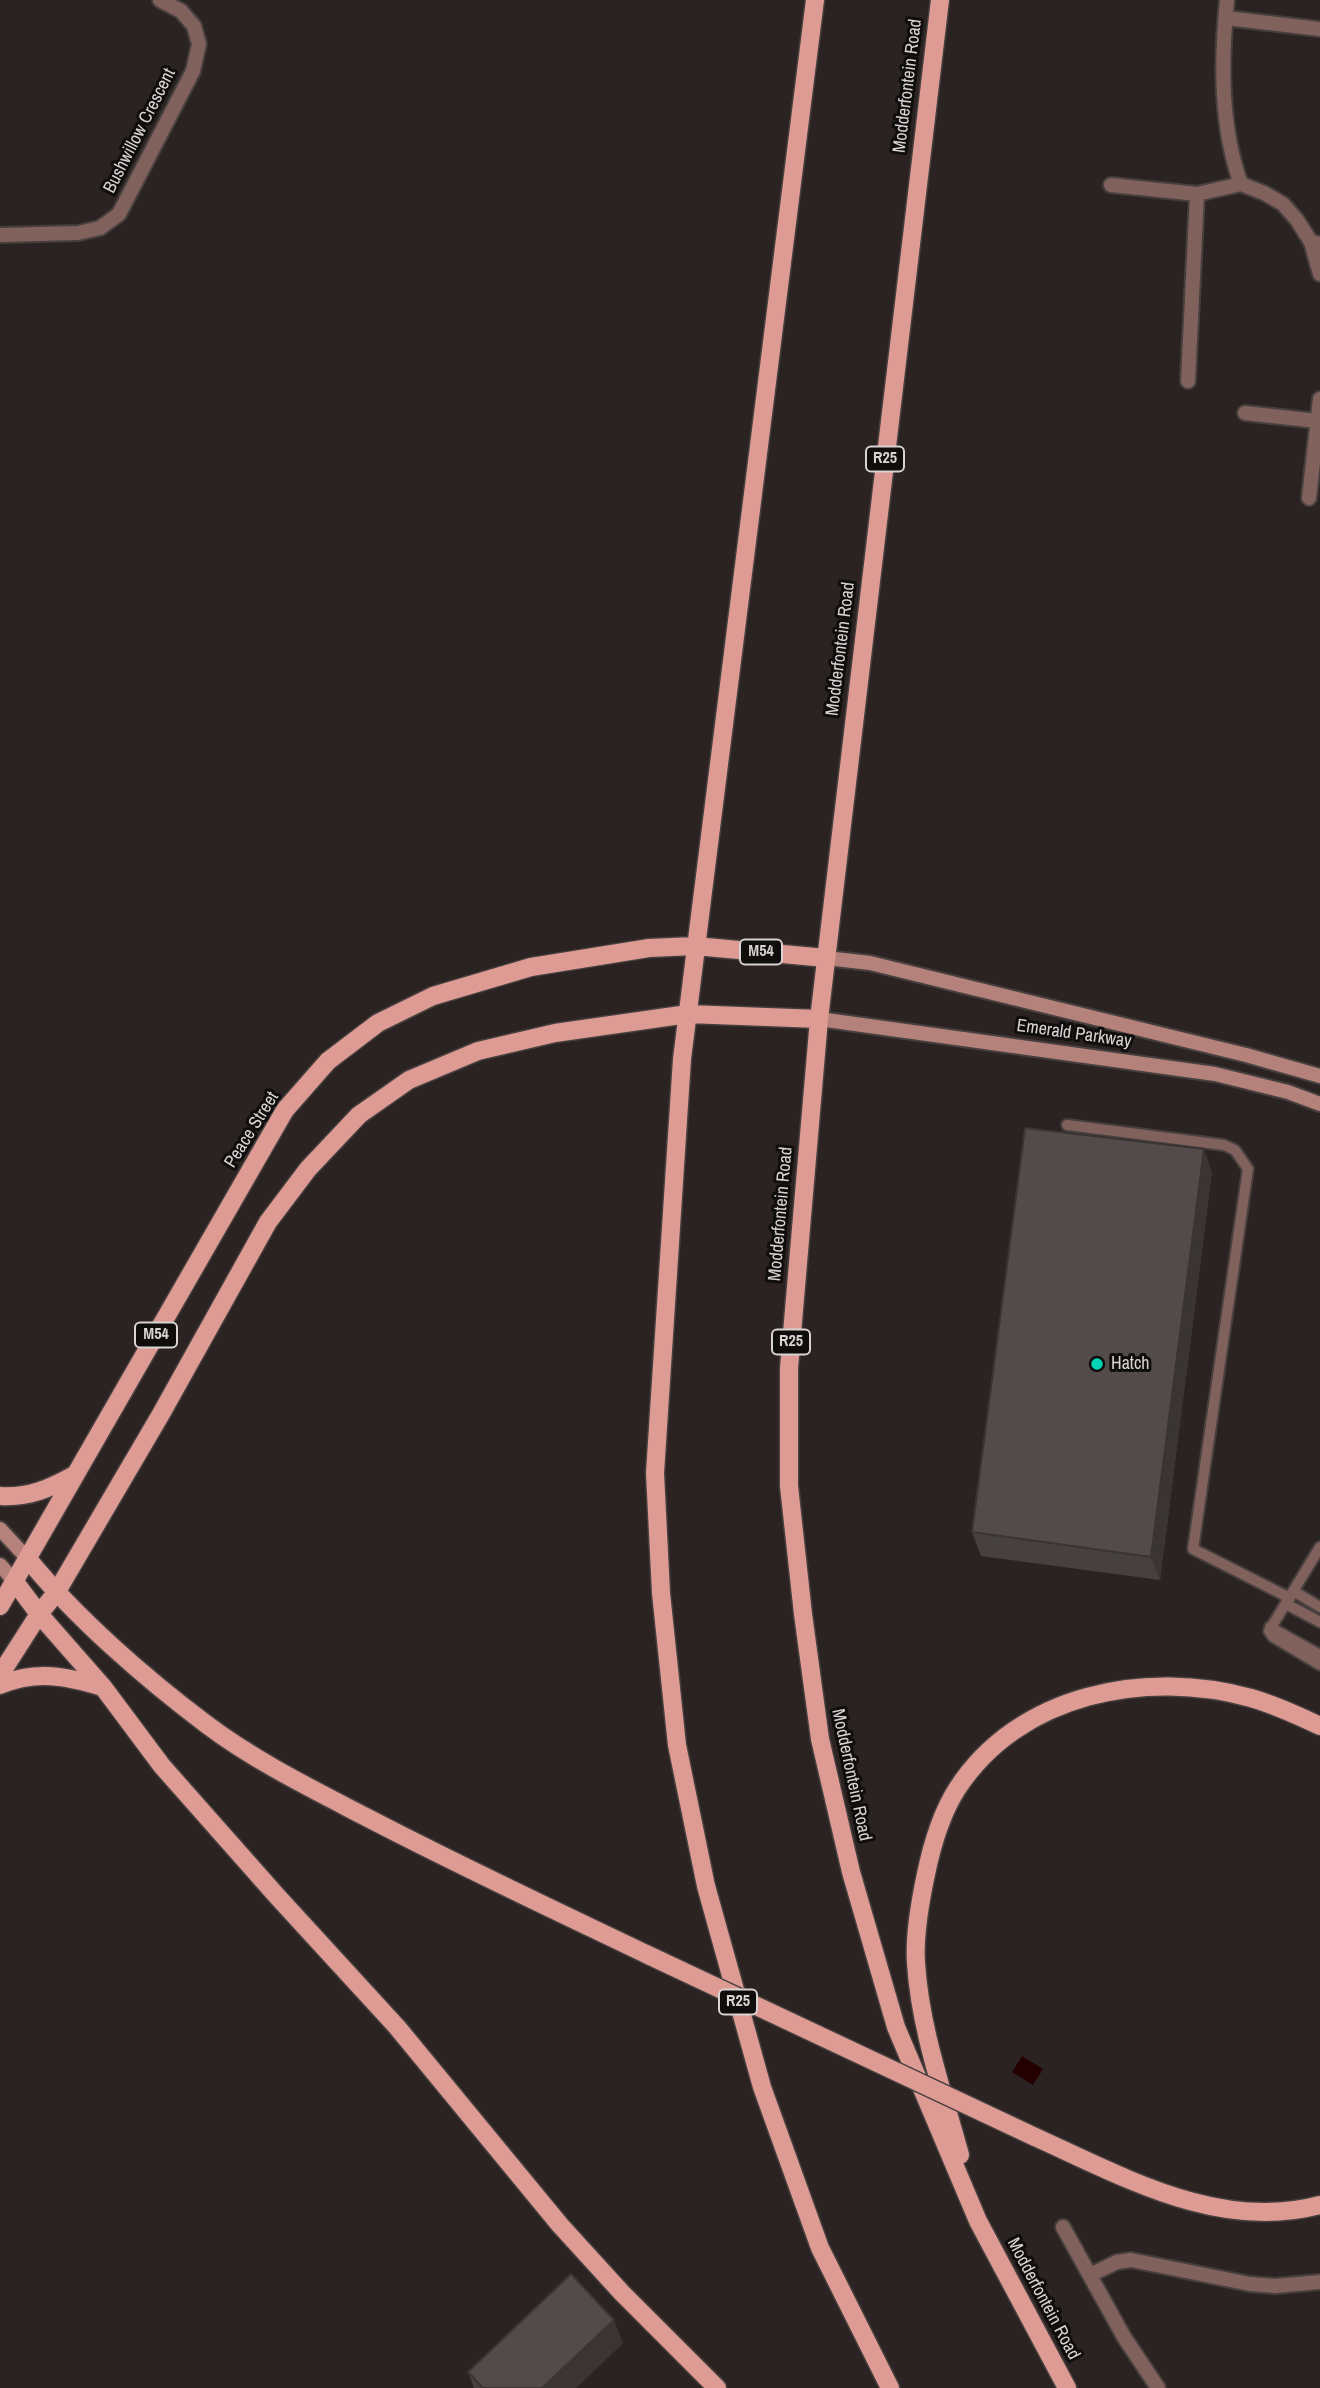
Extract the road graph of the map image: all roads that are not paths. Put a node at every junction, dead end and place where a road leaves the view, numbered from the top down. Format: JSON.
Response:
{"nodes":[{"id":1,"x":160,"y":0,"type":"edge"},
{"id":2,"x":814,"y":0,"type":"edge"},
{"id":3,"x":940,"y":0,"type":"edge"},
{"id":4,"x":1227,"y":0,"type":"edge"},
{"id":5,"x":1226,"y":18,"type":"junction"},
{"id":6,"x":1320,"y":29,"type":"edge"},
{"id":7,"x":1241,"y":184,"type":"junction"},
{"id":8,"x":1111,"y":185,"type":"dead end"},
{"id":9,"x":1197,"y":194,"type":"junction"},
{"id":10,"x":0,"y":235,"type":"edge"},
{"id":11,"x":1316,"y":243,"type":"edge"},
{"id":12,"x":1320,"y":274,"type":"edge"},
{"id":13,"x":1188,"y":381,"type":"dead end"},
{"id":14,"x":1320,"y":399,"type":"edge"},
{"id":15,"x":1245,"y":413,"type":"dead end"},
{"id":16,"x":1317,"y":421,"type":"junction"},
{"id":17,"x":1308,"y":498,"type":"dead end"},
{"id":18,"x":695,"y":946,"type":"junction"},
{"id":19,"x":826,"y":958,"type":"junction"},
{"id":20,"x":688,"y":1014,"type":"junction"},
{"id":21,"x":819,"y":1018,"type":"junction"},
{"id":22,"x":1320,"y":1076,"type":"edge"},
{"id":23,"x":1320,"y":1104,"type":"edge"},
{"id":24,"x":1067,"y":1125,"type":"dead end"},
{"id":25,"x":77,"y":1474,"type":"junction"},
{"id":26,"x":0,"y":1496,"type":"edge"},
{"id":27,"x":0,"y":1529,"type":"edge"},
{"id":28,"x":1320,"y":1547,"type":"edge"},
{"id":29,"x":28,"y":1559,"type":"junction"},
{"id":30,"x":0,"y":1564,"type":"edge"},
{"id":31,"x":15,"y":1582,"type":"junction"},
{"id":32,"x":56,"y":1593,"type":"junction"},
{"id":33,"x":1290,"y":1598,"type":"junction"},
{"id":34,"x":0,"y":1606,"type":"edge"},
{"id":35,"x":1320,"y":1607,"type":"edge"},
{"id":36,"x":39,"y":1614,"type":"junction"},
{"id":37,"x":1320,"y":1622,"type":"edge"},
{"id":38,"x":1270,"y":1627,"type":"junction"},
{"id":39,"x":1320,"y":1655,"type":"edge"},
{"id":40,"x":1320,"y":1665,"type":"edge"},
{"id":41,"x":0,"y":1675,"type":"edge"},
{"id":42,"x":0,"y":1685,"type":"edge"},
{"id":43,"x":103,"y":1687,"type":"junction"},
{"id":44,"x":1320,"y":1726,"type":"edge"},
{"id":45,"x":1320,"y":2205,"type":"edge"},
{"id":46,"x":978,"y":2221,"type":"junction"},
{"id":47,"x":1063,"y":2227,"type":"dead end"},
{"id":48,"x":1090,"y":2275,"type":"junction"},
{"id":49,"x":1320,"y":2282,"type":"edge"},
{"id":50,"x":717,"y":2388,"type":"edge"},
{"id":51,"x":890,"y":2388,"type":"edge"},
{"id":52,"x":1067,"y":2388,"type":"edge"},
{"id":53,"x":1158,"y":2388,"type":"edge"}],
"edges":[{"from":1,"to":10,"type":"street","name":"Bushwillow Crescent"},
{"from":2,"to":18,"type":"main road","number":"R25"},
{"from":3,"to":19,"type":"main road","name":"Modderfontein Road","number":"R25"},
{"from":4,"to":5,"type":"street"},
{"from":5,"to":6,"type":"street"},
{"from":5,"to":7,"type":"street"},
{"from":7,"to":9,"type":"street"},
{"from":7,"to":11,"type":"street"},
{"from":8,"to":9,"type":"street"},
{"from":9,"to":13,"type":"street"},
{"from":11,"to":12,"type":"street"},
{"from":14,"to":16,"type":"street"},
{"from":15,"to":16,"type":"street"},
{"from":16,"to":17,"type":"street"},
{"from":18,"to":19,"type":"main road","name":"Peace Street","number":"M54"},
{"from":18,"to":20,"type":"main road","number":"R25"},
{"from":18,"to":25,"type":"main road","name":"Peace Street","number":"M54"},
{"from":19,"to":21,"type":"main road","name":"Modderfontein Road","number":"R25"},
{"from":19,"to":22,"type":"street","name":"Emerald Parkway"},
{"from":20,"to":21,"type":"main road","number":"M54"},
{"from":20,"to":32,"type":"main road","number":"M54"},
{"from":20,"to":51,"type":"main road","number":"R25"},
{"from":21,"to":23,"type":"street","name":"Emerald Parkway"},
{"from":21,"to":46,"type":"main road","name":"Modderfontein Road","number":"R25"},
{"from":24,"to":33,"type":"lane"},
{"from":25,"to":26,"type":"main road"},
{"from":25,"to":29,"type":"main road","name":"Peace Street","number":"M54"},
{"from":27,"to":29,"type":"street"},
{"from":28,"to":33,"type":"lane"},
{"from":29,"to":31,"type":"main road","name":"Peace Street","number":"M54"},
{"from":29,"to":32,"type":"main road"},
{"from":30,"to":31,"type":"street"},
{"from":31,"to":34,"type":"main road","name":"Peace Street","number":"M54"},
{"from":31,"to":36,"type":"main road"},
{"from":32,"to":36,"type":"main road","number":"M54"},
{"from":32,"to":45,"type":"main road","bridge":true},
{"from":33,"to":35,"type":"lane"},
{"from":33,"to":37,"type":"lane"},
{"from":33,"to":38,"type":"lane"},
{"from":36,"to":41,"type":"main road","number":"M54"},
{"from":36,"to":43,"type":"main road"},
{"from":38,"to":39,"type":"lane"},
{"from":38,"to":40,"type":"lane"},
{"from":42,"to":43,"type":"main road"},
{"from":43,"to":50,"type":"main road"},
{"from":44,"to":46,"type":"main road"},
{"from":46,"to":52,"type":"main road","name":"Modderfontein Road","number":"R25"},
{"from":47,"to":48,"type":"street"},
{"from":48,"to":49,"type":"street"},
{"from":48,"to":53,"type":"street"}]}
